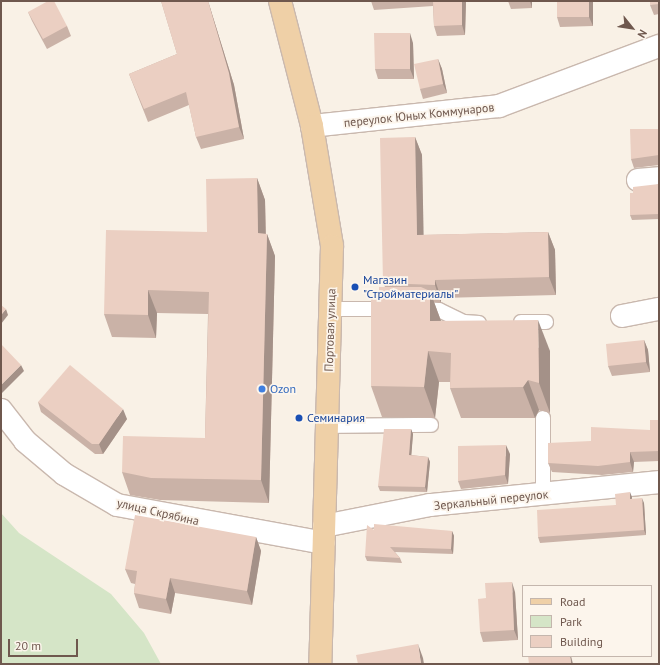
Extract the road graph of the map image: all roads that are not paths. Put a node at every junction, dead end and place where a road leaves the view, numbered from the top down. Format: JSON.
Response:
{"nodes":[{"id":1,"x":280,"y":1,"type":"edge"},
{"id":2,"x":659,"y":46,"type":"edge"},
{"id":3,"x":312,"y":126,"type":"junction"},
{"id":4,"x":659,"y":309,"type":"edge"},
{"id":5,"x":330,"y":310,"type":"junction"},
{"id":6,"x":622,"y":316,"type":"dead end"},
{"id":7,"x":507,"y":322,"type":"edge"},
{"id":8,"x":546,"y":322,"type":"dead end"},
{"id":9,"x":492,"y":323,"type":"edge"},
{"id":10,"x":1,"y":410,"type":"edge"},
{"id":11,"x":543,"y":418,"type":"dead end"},
{"id":12,"x":431,"y":425,"type":"dead end"},
{"id":13,"x":327,"y":426,"type":"junction"},
{"id":14,"x":659,"y":482,"type":"edge"},
{"id":15,"x":543,"y":494,"type":"junction"},
{"id":16,"x":324,"y":535,"type":"junction"},
{"id":17,"x":320,"y":664,"type":"edge"}],
"edges":[{"from":1,"to":3,"type":"main road","name":"Портовая улица"},
{"from":2,"to":3,"type":"street","name":"переулок Юных Коммунаров"},
{"from":3,"to":5,"type":"main road","name":"Портовая улица"},
{"from":4,"to":6,"type":"street"},
{"from":5,"to":9,"type":"lane"},
{"from":5,"to":13,"type":"main road","name":"Портовая улица"},
{"from":7,"to":8,"type":"lane"},
{"from":10,"to":16,"type":"street","name":"улица Скрябина"},
{"from":11,"to":15,"type":"lane"},
{"from":12,"to":13,"type":"lane"},
{"from":13,"to":16,"type":"main road","name":"Портовая улица"},
{"from":14,"to":15,"type":"street","name":"Зеркальный переулок"},
{"from":15,"to":16,"type":"street","name":"Зеркальный переулок"},
{"from":16,"to":17,"type":"main road","name":"Портовая улица"}]}
